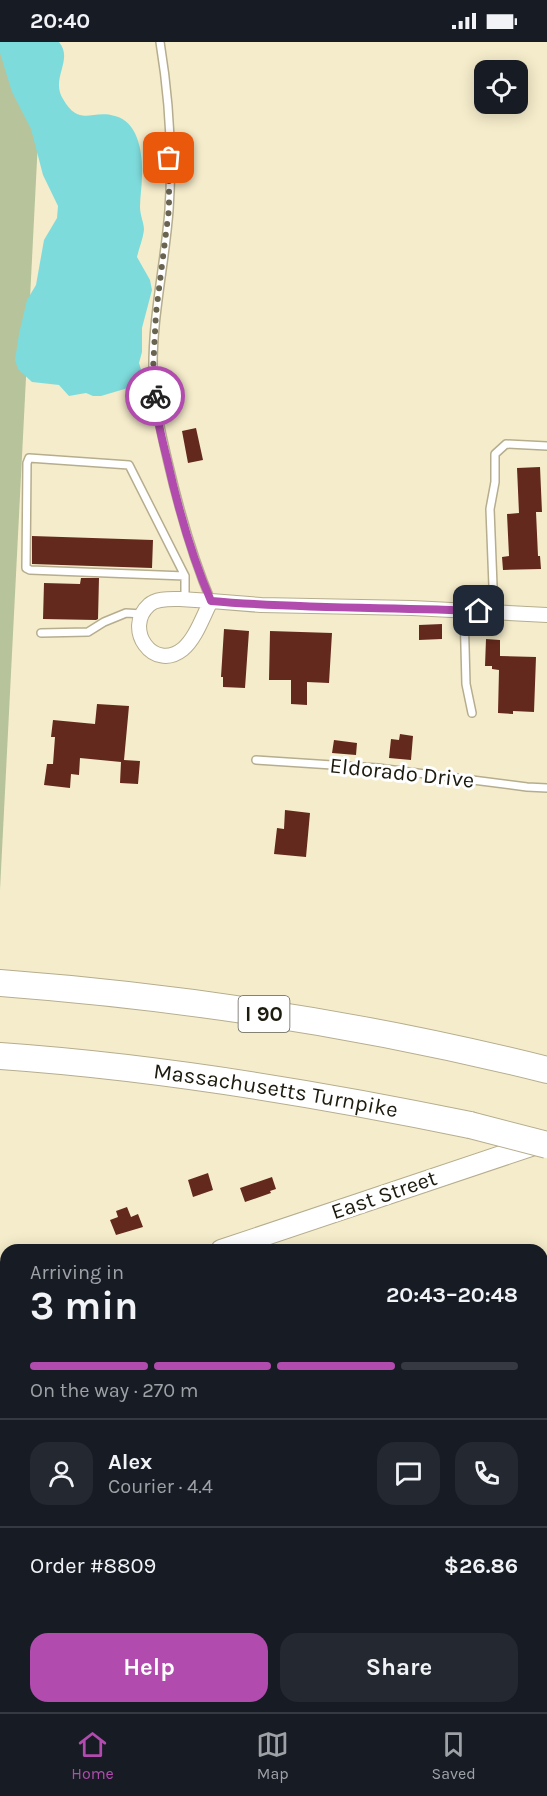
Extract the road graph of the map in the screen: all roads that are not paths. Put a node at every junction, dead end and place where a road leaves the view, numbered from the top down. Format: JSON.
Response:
{"nodes":[{"id":1,"x":160,"y":42,"type":"edge"},
{"id":2,"x":547,"y":446,"type":"edge"},
{"id":3,"x":185,"y":576,"type":"junction"},
{"id":4,"x":185,"y":599,"type":"junction"},
{"id":5,"x":211,"y":601,"type":"junction"},
{"id":6,"x":464,"y":610,"type":"junction"},
{"id":7,"x":494,"y":612,"type":"junction"},
{"id":8,"x":142,"y":614,"type":"junction"},
{"id":9,"x":547,"y":615,"type":"edge"},
{"id":10,"x":41,"y":633,"type":"dead end"},
{"id":11,"x":472,"y":713,"type":"dead end"},
{"id":12,"x":256,"y":760,"type":"dead end"},
{"id":13,"x":547,"y":788,"type":"edge"},
{"id":14,"x":0,"y":983,"type":"edge"},
{"id":15,"x":0,"y":1056,"type":"edge"},
{"id":16,"x":536,"y":1067,"type":"edge"},
{"id":17,"x":0,"y":1070,"type":"edge"},
{"id":18,"x":183,"y":1076,"type":"junction"},
{"id":19,"x":547,"y":1143,"type":"edge"},
{"id":20,"x":239,"y":1244,"type":"edge"}],
"edges":[{"from":1,"to":5,"type":"lane"},
{"from":2,"to":7,"type":"lane"},
{"from":3,"to":3,"type":"lane"},
{"from":3,"to":4,"type":"lane"},
{"from":4,"to":5,"type":"street"},
{"from":4,"to":8,"type":"street"},
{"from":5,"to":6,"type":"street"},
{"from":5,"to":8,"type":"street"},
{"from":6,"to":7,"type":"street"},
{"from":6,"to":11,"type":"lane"},
{"from":7,"to":9,"type":"street"},
{"from":8,"to":10,"type":"lane"},
{"from":12,"to":13,"type":"lane","name":"Eldorado Drive"},
{"from":14,"to":16,"type":"highway","number":"I 90"},
{"from":15,"to":18,"type":"highway","name":"Massachusetts Turnpike"},
{"from":17,"to":18,"type":"highway"},
{"from":18,"to":19,"type":"highway","name":"Massachusetts Turnpike","bridge":true},
{"from":19,"to":20,"type":"main road","name":"East Street"}]}
